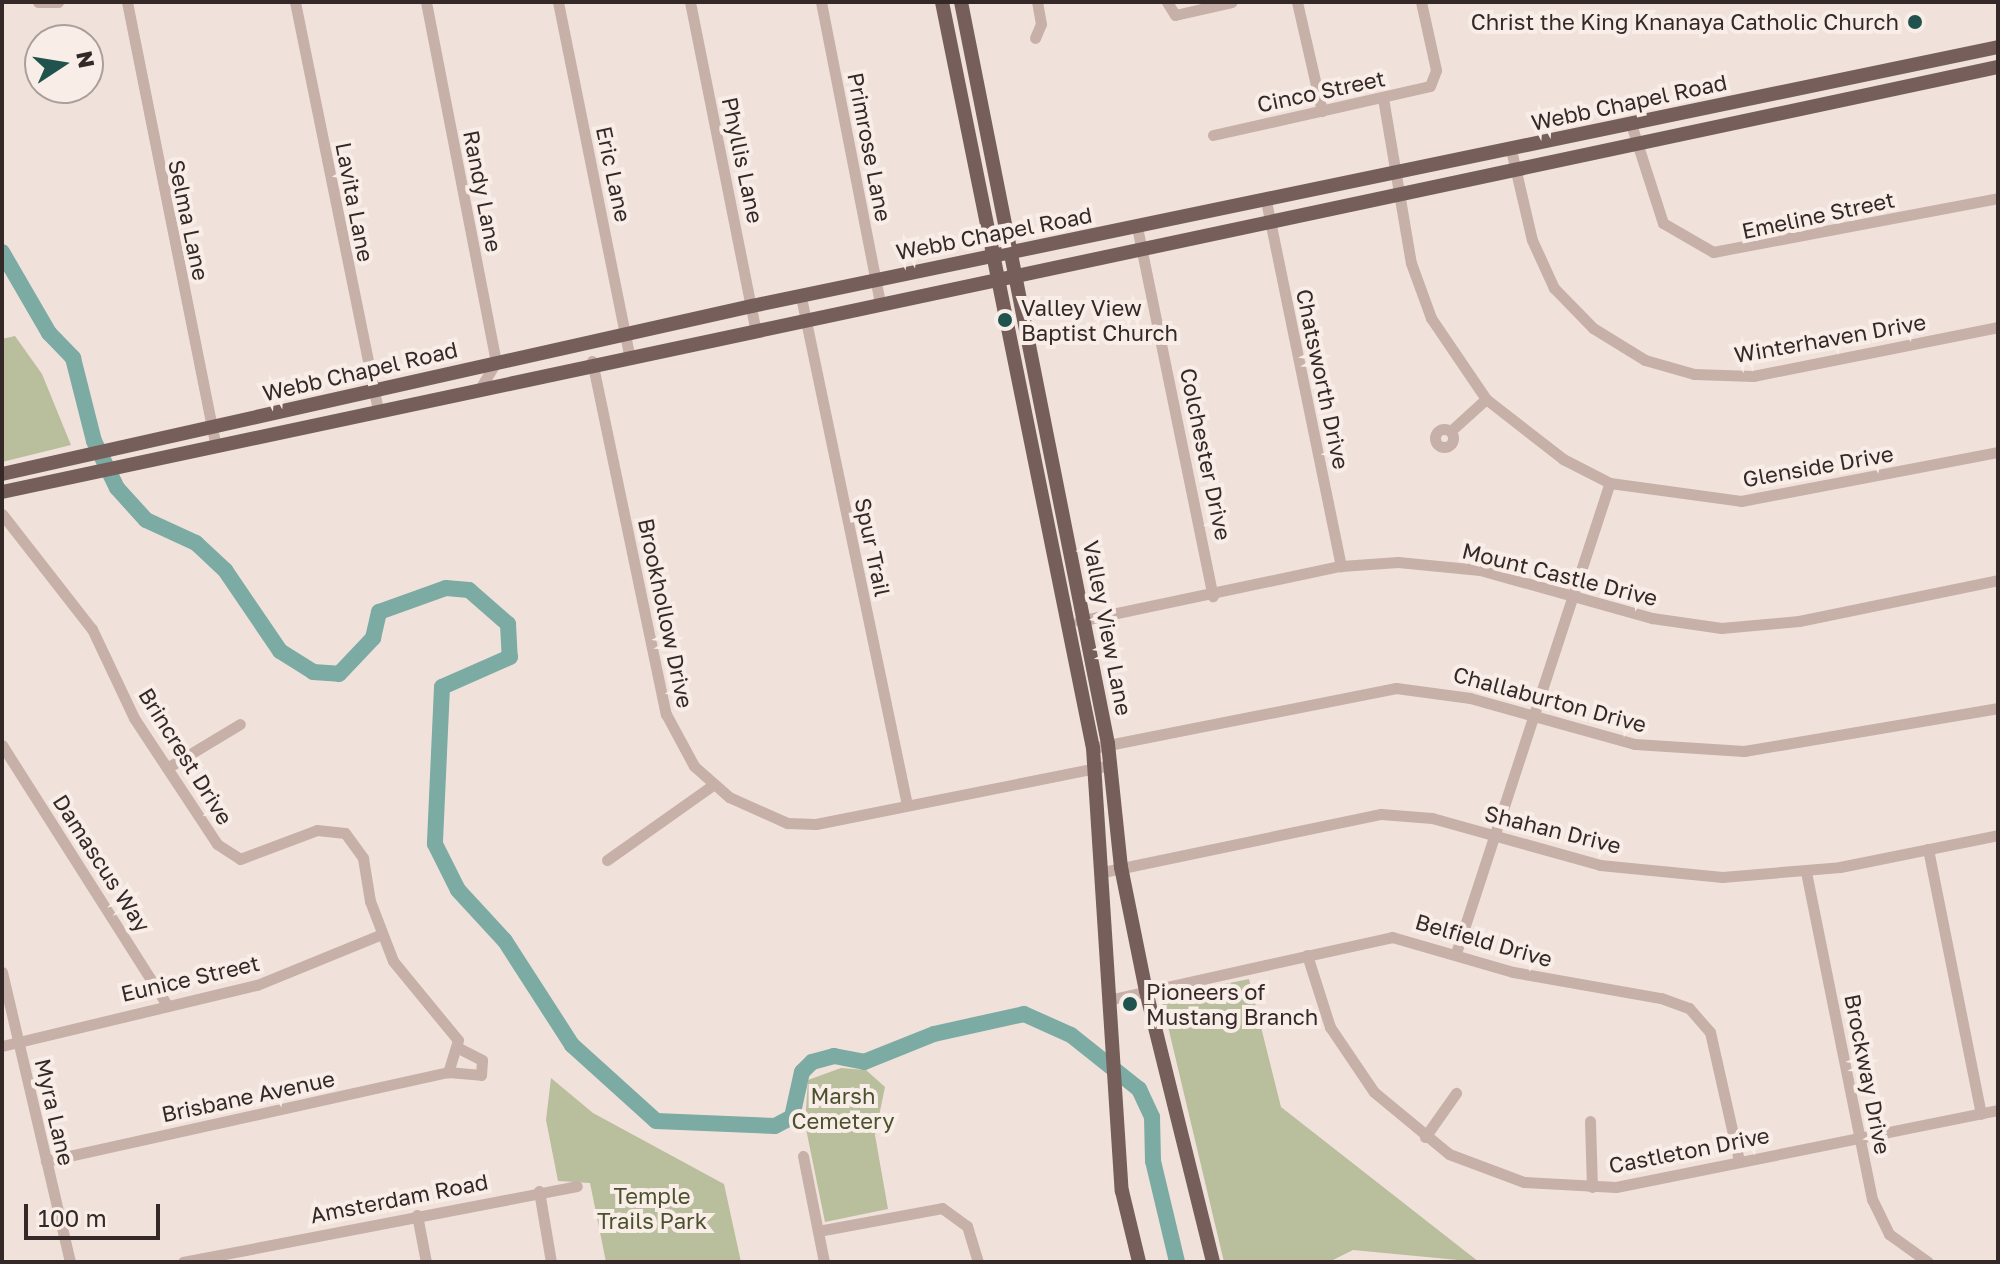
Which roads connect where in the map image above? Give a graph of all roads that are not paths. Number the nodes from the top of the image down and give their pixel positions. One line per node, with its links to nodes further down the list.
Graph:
1 (38, 2): 2 (street)
2 (58, 2)
3 (127, 2): 59 (street, Selma Lane)
4 (295, 2): 55 (street, Lavita Lane)
5 (426, 2): 53 (street, Randy Lane)
6 (558, 2): 50 (street, Eric Lane)
7 (690, 2): 46 (street, Phyllis Lane)
8 (821, 2): 43 (street, Primrose Lane)
9 (942, 2): 23 (main road, Valley View Lane)
10 (961, 2): 22 (main road, Valley View Lane)
11 (1037, 2): 16 (street)
12 (1167, 2): 13 (street)
13 (1232, 2)
14 (1297, 2): 24 (street)
15 (1421, 2): 21 (street, Cinco Street)
16 (1035, 38)
17 (1998, 47): 19 (main road, Webb Chapel Road)
18 (1998, 67): 20 (main road, Webb Chapel Road)
19 (1868, 74): 20 (main road); 25 (main road, Webb Chapel Road)
20 (1873, 94): 27 (main road, Webb Chapel Road)
21 (1383, 98): 24 (street, Cinco Street); 32 (street, Glenside Drive)
22 (980, 102): 23 (main road); 39 (main road, Valley View Lane)
23 (963, 105): 40 (main road, Valley View Lane)
24 (1322, 111): 28 (street, Cinco Street)
25 (1685, 113): 26 (main road, Webb Chapel Road); 27 (main road)
26 (1631, 124): 29 (street, Emeline Street); 30 (main road, Webb Chapel Road)
27 (1689, 132): 29 (main road, Webb Chapel Road)
28 (1213, 135)
29 (1635, 142): 31 (main road, Webb Chapel Road); 34 (street, Emeline Street)
30 (1511, 150): 31 (street, Winterhaven Drive); 32 (main road, Webb Chapel Road)
31 (1515, 166): 33 (main road, Webb Chapel Road); 49 (street, Winterhaven Drive)
32 (1392, 175): 33 (street, Glenside Drive); 35 (main road, Webb Chapel Road)
33 (1397, 193): 36 (main road, Webb Chapel Road); 56 (street, Glenside Drive)
34 (1998, 198)
35 (1266, 201): 36 (street, Chatsworth Drive); 37 (main road, Webb Chapel Road)
36 (1269, 218): 38 (main road, Webb Chapel Road); 66 (street, Chatsworth Drive)
37 (1137, 227): 38 (street, Colchester Drive); 39 (main road, Webb Chapel Road)
38 (1141, 244): 41 (main road, Webb Chapel Road); 68 (street, Colchester Drive)
39 (1010, 253): 40 (main road, Webb Chapel Road); 41 (main road, Valley View Lane)
40 (992, 257): 42 (main road, Valley View Lane); 43 (main road, Webb Chapel Road)
41 (1014, 272): 42 (main road, Webb Chapel Road); 70 (main road, Valley View Lane)
42 (995, 275): 45 (main road, Webb Chapel Road); 71 (main road, Valley View Lane)
43 (877, 280): 44 (main road, Webb Chapel Road); 45 (street, Primrose Lane)
44 (801, 297): 46 (main road, Webb Chapel Road); 47 (street, Spur Trail)
45 (879, 299): 47 (main road, Webb Chapel Road)
46 (752, 306): 48 (street, Phyllis Lane); 50 (main road, Webb Chapel Road)
47 (805, 316): 48 (main road, Webb Chapel Road); 82 (street, Spur Trail)
48 (755, 327): 51 (main road, Webb Chapel Road)
49 (1998, 327)
50 (626, 335): 51 (street, Eric Lane); 53 (main road, Webb Chapel Road)
51 (629, 354): 52 (main road, Webb Chapel Road)
52 (592, 361): 54 (main road, Webb Chapel Road); 81 (street, Brookhollow Drive)
53 (496, 362): 54 (street); 55 (main road, Webb Chapel Road)
54 (482, 385): 57 (main road, Webb Chapel Road)
55 (374, 391): 57 (street, Lavita Lane); 59 (main road, Webb Chapel Road)
56 (1486, 399): 58 (street); 63 (street, Glenside Drive)
57 (378, 409): 60 (main road, Webb Chapel Road)
58 (1454, 428)
59 (211, 429): 60 (street, Selma Lane); 62 (main road, Webb Chapel Road)
60 (216, 446): 64 (main road, Webb Chapel Road)
61 (1998, 452): 63 (street, Glenside Drive)
62 (2, 474)
63 (1610, 483): 69 (street)
64 (2, 492)
65 (2, 514): 79 (street, Brincrest Drive)
66 (1341, 566): 68 (street, Mount Castle Drive); 69 (street, Mount Castle Drive)
67 (1998, 580): 69 (street, Mount Castle Drive)
68 (1213, 596): 70 (street, Mount Castle Drive)
69 (1574, 597): 73 (street)
70 (1084, 620): 71 (street, Mount Castle Drive); 75 (main road, Valley View Lane)
71 (1066, 623): 77 (main road, Valley View Lane)
72 (1998, 708): 73 (street, Challaburton Drive)
73 (1534, 718): 75 (street, Challaburton Drive); 84 (street)
74 (240, 724): 79 (street)
75 (1108, 744): 77 (street, Challaburton Drive); 78 (main road, Valley View Lane)
76 (2, 745): 96 (street, Damascus Way)
77 (1093, 748): 80 (main road, Valley View Lane)
78 (1110, 765): 80 (street, Brookhollow Drive); 87 (main road, Valley View Lane)
79 (167, 768): 90 (street, Brincrest Drive)
80 (1094, 768): 82 (street, Brookhollow Drive); 88 (main road, Valley View Lane)
81 (713, 785): 82 (street, Brookhollow Drive); 86 (street)
82 (907, 805)
83 (1998, 835): 85 (street, Shahan Drive)
84 (1494, 836): 87 (street, Shahan Drive); 89 (street, Shahan Drive); 91 (street)
85 (1928, 849): 89 (street, Shahan Drive); 103 (street)
86 (607, 860)
87 (1121, 867): 88 (street, Shahan Drive); 94 (main road, Valley View Lane)
88 (1103, 872): 95 (main road, Valley View Lane)
89 (1806, 872): 105 (street, Brockway Drive)
90 (382, 934): 96 (street, Eunice Street); 99 (street, Brincrest Drive)
91 (1457, 950): 92 (street, Belfield Drive); 109 (street, Belfield Drive)
92 (1307, 955): 94 (street, Belfield Drive); 106 (street, Castleton Drive)
93 (2, 972): 97 (street, Myra Lane)
94 (1146, 991): 95 (street, Belfield Drive); 122 (main road, Valley View Lane)
95 (1108, 1000): 121 (main road, Valley View Lane)
96 (166, 1003): 97 (street, Eunice Street)
97 (18, 1041): 98 (street, Eunice Street); 108 (street, Myra Lane)
98 (2, 1046)
99 (458, 1048): 100 (street); 100 (street, Brisbane Avenue)
100 (451, 1068): 108 (street, Brisbane Avenue)
101 (1456, 1093): 106 (street)
102 (1998, 1110): 103 (street, Castleton Drive)
103 (1981, 1114): 105 (street, Castleton Drive)
104 (1590, 1121): 111 (street)
105 (1862, 1136): 109 (street, Castleton Drive); 123 (street, Brockway Drive)
106 (1425, 1137): 111 (street, Castleton Drive)
107 (803, 1156): 114 (street)
108 (46, 1161): 115 (street, Myra Lane)
109 (1739, 1161): 111 (street, Castleton Drive)
110 (577, 1186): 112 (street, Amsterdam Road)
111 (1592, 1187)
112 (539, 1191): 113 (street, Amsterdam Road); 118 (street)
113 (417, 1215): 116 (street, Amsterdam Road); 117 (street)
114 (818, 1231): 119 (street); 120 (street)
115 (70, 1262)
116 (183, 1262)
117 (426, 1262)
118 (551, 1262)
119 (824, 1262)
120 (978, 1262)
121 (1139, 1262)
122 (1213, 1262)
123 (1928, 1262)

